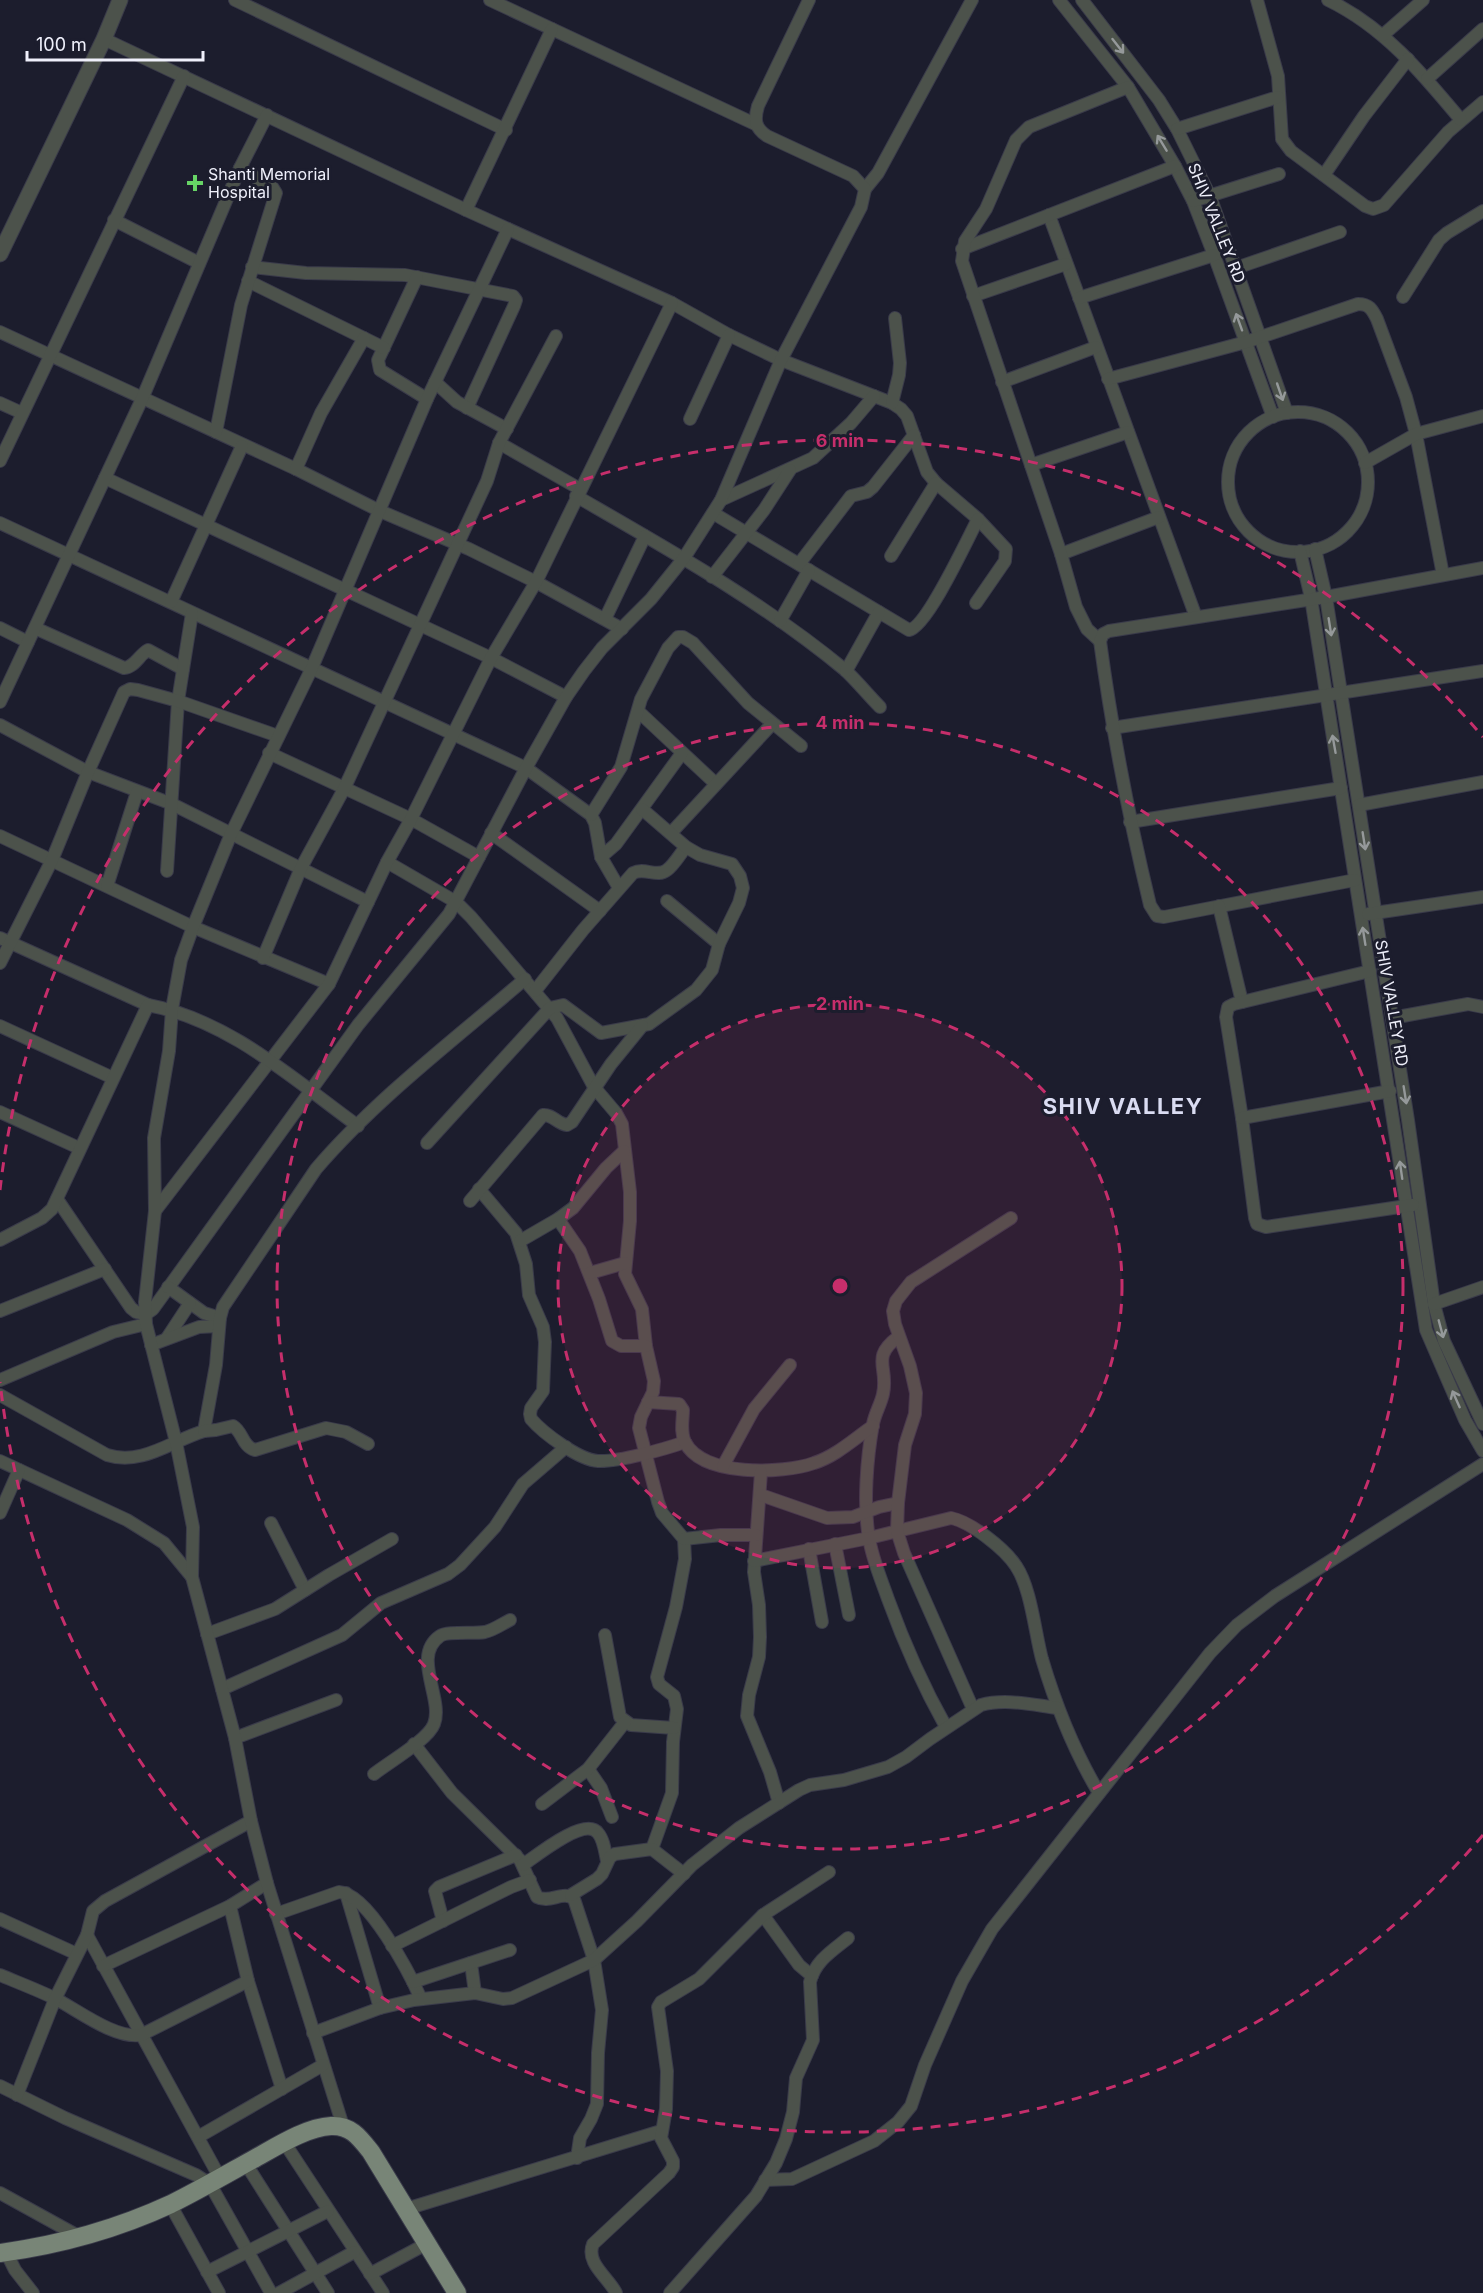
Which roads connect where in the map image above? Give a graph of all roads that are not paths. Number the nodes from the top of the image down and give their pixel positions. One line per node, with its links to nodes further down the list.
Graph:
1 (120, 0): 14 (street)
2 (235, 0): 25 (street)
3 (490, 0): 11 (street)
4 (809, 0): 23 (street)
5 (972, 0): 30 (street)
6 (1059, 0): 18 (street, SHIV VALLEY RD)
7 (1082, 0): 24 (street, SHIV VALLEY RD, one-way to 24)
8 (1257, 0): 19 (street)
9 (1328, 0): 13 (street)
10 (1423, 0): 13 (street)
11 (552, 29): 23 (street); 25 (street)
12 (1483, 29): 17 (street)
13 (1383, 35): 15 (street)
14 (104, 39): 16 (street); 40 (street)
15 (1408, 58): 17 (street); 29 (street)
16 (184, 76): 21 (street); 36 (street)
17 (1427, 79): 22 (street)
18 (1128, 87): 26 (street, SHIV VALLEY RD, one-way to 18); 39 (street)
19 (1278, 97): 24 (street); 29 (street)
20 (1483, 102): 22 (street)
21 (267, 116): 27 (street); 33 (street)
22 (1461, 120): 29 (street)
23 (755, 124): 30 (street)
24 (1177, 129): 31 (street, SHIV VALLEY RD)
25 (506, 130): 33 (street)
26 (1175, 166): 32 (street, SHIV VALLEY RD); 35 (street)
27 (240, 168): 42 (street); 44 (street)
28 (1279, 174): 31 (street)
29 (1324, 175)
30 (865, 189): 63 (street)
31 (1210, 196): 32 (street); 45 (street, SHIV VALLEY RD)
32 (1193, 201): 41 (street, SHIV VALLEY RD)
33 (466, 210): 37 (street)
34 (1483, 211): 50 (street)
35 (1049, 215): 39 (street); 43 (street)
36 (114, 220): 42 (street); 62 (street)
37 (507, 229): 48 (street); 52 (street)
38 (1340, 232): 45 (street)
39 (962, 249): 49 (street)
40 (0, 254)
41 (1214, 255): 51 (street); 59 (street, SHIV VALLEY RD, one-way to 41)
42 (200, 263): 68 (street)
43 (1066, 264): 49 (street); 51 (street)
44 (252, 267): 46 (street); 47 (street)
45 (1236, 268): 57 (street, SHIV VALLEY RD)
46 (417, 277): 48 (street); 61 (street)
47 (248, 281): 58 (street); 79 (street)
48 (480, 289): 65 (street); 72 (street)
49 (973, 296): 66 (street)
50 (1403, 297)
51 (1078, 298): 60 (street)
52 (672, 303): 55 (street); 92 (street)
53 (895, 318): 71 (street)
54 (0, 332): 62 (street)
55 (729, 335): 63 (street); 77 (street)
56 (556, 336): 78 (street)
57 (1261, 337): 59 (street); 74 (street, SHIV VALLEY RD, one-way to 74); 81 (street)
58 (364, 338): 61 (street); 88 (street)
59 (1246, 342): 64 (street); 76 (street, SHIV VALLEY RD)
60 (1096, 347): 64 (street); 66 (street)
61 (384, 348): 69 (street)
62 (50, 353): 68 (street); 73 (street)
63 (781, 360): 67 (street); 93 (street)
64 (1108, 379): 80 (street)
65 (435, 382): 69 (street); 72 (street)
66 (1002, 382): 87 (street)
67 (874, 396): 71 (street); 89 (street)
68 (142, 399): 79 (street); 90 (street)
69 (427, 399): 94 (street)
70 (0, 403): 73 (street)
71 (892, 403): 82 (street)
72 (467, 408): 78 (street)
73 (22, 413): 85 (street)
74 (1287, 413): 76 (street); 86 (street)
75 (1483, 416): 81 (street)
76 (1273, 417): 104 (street)
77 (690, 419)
78 (507, 429): 83 (street)
79 (216, 432): 84 (street)
80 (1128, 432): 87 (street); 96 (street)
81 (1416, 434): 86 (street); 111 (street)
82 (914, 435): 91 (street); 109 (street)
83 (499, 442): 92 (street); 102 (street)
84 (242, 446): 88 (street); 99 (street)
85 (0, 461)
86 (1365, 463): 103 (street)
87 (1031, 465): 105 (street)
88 (296, 469): 94 (street)
89 (790, 470): 93 (street); 100 (street)
90 (105, 478): 99 (street); 106 (street)
91 (936, 483): 97 (street); 107 (street)
92 (578, 492): 101 (street); 113 (street)
93 (721, 500): 95 (street)
94 (380, 511): 102 (street); 114 (street)
95 (713, 513): 100 (street); 108 (street)
96 (1159, 517): 105 (street); 121 (street)
97 (978, 519): 118 (street); 119 (street)
98 (0, 523): 106 (street)
99 (205, 525): 114 (street); 117 (street)
100 (748, 532): 109 (street); 112 (street)
101 (645, 536): 108 (street); 122 (street)
102 (457, 543): 113 (street); 124 (street)
103 (1315, 549): 104 (street); 115 (street, SHIV VALLEY RD)
104 (1300, 551): 116 (street, SHIV VALLEY RD)
105 (1060, 554): 128 (street)
106 (68, 556): 117 (street); 126 (street)
107 (891, 556)
108 (684, 558): 112 (street); 127 (street)
109 (804, 567): 119 (street); 123 (street)
110 (1483, 568): 111 (street)
111 (1443, 575): 115 (street)
112 (712, 577): 123 (street)
113 (536, 582): 122 (street); 130 (street)
114 (345, 589): 124 (street); 132 (street)
115 (1326, 597): 116 (street); 135 (street, SHIV VALLEY RD, one-way to 135)
116 (1311, 598): 121 (street); 136 (street, SHIV VALLEY RD)
117 (171, 602): 120 (street)
118 (976, 603)
119 (879, 612): 133 (street)
120 (192, 613): 131 (street); 132 (street)
121 (1196, 617): 128 (street)
122 (604, 619): 127 (street)
123 (780, 621): 133 (street)
124 (419, 624): 130 (street); 140 (street)
125 (0, 628): 129 (street)
126 (35, 628): 129 (street); 131 (street)
127 (622, 629): 137 (street)
128 (1100, 641): 145 (street)
129 (28, 642): 139 (street)
130 (491, 658): 137 (street); 146 (street)
131 (183, 669): 138 (street)
132 (311, 670): 140 (street); 147 (street)
133 (846, 671): 141 (street)
134 (1483, 671): 135 (street)
135 (1341, 694): 136 (street); 159 (street, SHIV VALLEY RD)
136 (1326, 696): 145 (street); 155 (street, SHIV VALLEY RD, one-way to 136)
137 (566, 697): 151 (street)
138 (178, 701): 147 (street); 152 (street); 158 (street)
139 (0, 702)
140 (383, 702): 146 (street); 156 (street)
141 (879, 706)
142 (638, 711): 143 (street); 150 (street); 161 (street)
143 (772, 724): 148 (street); 154 (street)
144 (0, 725): 152 (street)
145 (1112, 728): 163 (street)
146 (454, 734): 151 (street); 162 (street)
147 (278, 736): 149 (street)
148 (801, 746)
149 (269, 753): 156 (street); 166 (street)
150 (682, 753): 154 (street); 160 (street)
151 (526, 768): 161 (street); 164 (street)
152 (88, 772): 157 (street); 171 (street)
153 (1483, 782): 159 (street)
154 (716, 784): 165 (street)
155 (1341, 788): 163 (street); 175 (street, SHIV VALLEY RD)
156 (344, 789): 162 (street); 173 (street)
157 (137, 792): 158 (street); 176 (street)
158 (172, 804): 166 (street); 174 (street)
159 (1359, 805): 184 (street, SHIV VALLEY RD, one-way to 184)
160 (642, 809): 165 (street); 170 (street)
161 (591, 815): 170 (street)
162 (411, 819): 169 (street); 172 (street)
163 (1130, 822): 182 (street)
164 (492, 833): 169 (street); 183 (street)
165 (671, 833): 168 (street)
166 (231, 834): 173 (street); 186 (street)
167 (0, 836): 171 (street)
168 (686, 847): 177 (street); 188 (street)
169 (479, 857): 181 (street)
170 (601, 857): 177 (street)
171 (52, 860): 176 (street); 187 (street)
172 (387, 862): 180 (street); 181 (street)
173 (301, 868): 180 (street); 189 (street)
174 (167, 871)
175 (1356, 880): 182 (street); 185 (street, SHIV VALLEY RD)
176 (107, 886): 186 (street)
177 (618, 888): 183 (street)
178 (1483, 897): 184 (street)
179 (667, 901): 188 (street)
180 (368, 902): 193 (street)
181 (456, 903): 192 (street); 206 (street)
182 (1219, 906): 195 (street)
183 (600, 911): 194 (street)
184 (1376, 913): 185 (street); 200 (street, SHIV VALLEY RD)
185 (1361, 915): 191 (street, SHIV VALLEY RD, one-way to 185)
186 (193, 927): 189 (street); 199 (street)
187 (5, 941): 190 (street); 196 (street)
188 (719, 944): 202 (street)
189 (263, 958): 193 (street)
190 (0, 963)
191 (1370, 971): 195 (street); 207 (street, SHIV VALLEY RD)
192 (525, 979): 194 (street); 210 (street)
193 (328, 984): 203 (street)
194 (535, 991): 198 (street)
195 (1242, 1002): 209 (street)
196 (148, 1005): 199 (street); 204 (street)
197 (1483, 1007): 200 (street)
198 (550, 1008): 202 (street); 205 (street); 211 (street)
199 (172, 1010): 203 (street); 219 (street)
200 (1392, 1018): 217 (street, SHIV VALLEY RD, one-way to 217)
201 (0, 1026): 204 (street)
202 (642, 1026): 205 (street)
203 (268, 1061): 206 (street); 219 (street)
204 (113, 1078): 212 (street)
205 (594, 1087): 213 (street); 214 (street)
206 (310, 1091): 210 (street); 227 (street)
207 (1390, 1091): 209 (street); 218 (street, SHIV VALLEY RD, one-way to 207)
208 (0, 1112): 212 (street)
209 (1242, 1118): 218 (street)
210 (358, 1126): 233 (street)
211 (427, 1143)
212 (79, 1148): 215 (street)
213 (624, 1151): 221 (street); 224 (street)
214 (479, 1189): 216 (street); 223 (street)
215 (57, 1199): 222 (street); 225 (street)
216 (470, 1201)
217 (1420, 1204): 218 (street); 230 (street, SHIV VALLEY RD)
218 (1406, 1206): 243 (street, SHIV VALLEY RD, one-way to 218)
219 (155, 1211): 232 (street)
220 (1011, 1218): 234 (street)
221 (558, 1219): 223 (street); 226 (street)
222 (0, 1240)
223 (520, 1241): 249 (street)
224 (625, 1263): 226 (street); 237 (street)
225 (105, 1269): 231 (street); 232 (street)
226 (590, 1273): 237 (street)
227 (168, 1287): 229 (street); 232 (street)
228 (1483, 1287): 230 (street)
229 (190, 1304): 233 (street); 235 (street)
230 (1434, 1304): 242 (street, SHIV VALLEY RD, one-way to 242)
231 (0, 1311)
232 (146, 1319): 236 (street); 239 (street)
233 (220, 1322): 235 (street); 245 (street)
234 (898, 1337): 244 (street); 258 (street)
235 (167, 1338): 236 (street)
236 (151, 1345): 246 (street)
237 (646, 1347): 241 (street)
238 (790, 1365): 254 (street)
239 (0, 1380)
240 (0, 1395): 246 (street)
241 (648, 1402): 247 (street); 251 (street)
242 (1481, 1417): 243 (street)
243 (1465, 1420): 250 (street, SHIV VALLEY RD)
244 (873, 1426): 256 (street); 259 (street)
245 (204, 1431): 246 (street); 248 (street)
246 (176, 1442): 270 (street)
247 (684, 1442): 251 (street); 254 (street)
248 (368, 1444)
249 (566, 1447): 251 (street); 277 (street)
250 (1483, 1451)
251 (645, 1453): 266 (street)
252 (0, 1461): 255 (street)
253 (1483, 1464): 288 (street)
254 (723, 1466): 256 (street)
255 (19, 1470): 260 (street); 270 (street)
256 (761, 1472): 257 (street)
257 (761, 1495): 259 (street); 263 (street)
258 (898, 1503): 259 (street); 262 (street)
259 (867, 1513): 264 (street)
260 (0, 1514)
261 (271, 1523): 271 (street)
262 (897, 1531): 264 (street); 279 (street); 280 (street)
263 (756, 1536): 266 (street); 269 (street)
264 (869, 1538): 267 (street); 282 (street)
265 (392, 1539): 271 (street)
266 (684, 1539): 283 (street)
267 (835, 1544): 268 (street); 272 (street)
268 (809, 1549): 269 (street); 274 (street)
269 (754, 1561): 289 (street)
270 (192, 1577): 275 (street)
271 (305, 1590): 275 (street)
272 (849, 1615)
273 (510, 1620): 285 (street)
274 (822, 1622)
275 (207, 1634): 277 (street)
276 (605, 1635): 281 (street)
277 (222, 1689): 284 (street)
278 (336, 1700): 284 (street)
279 (1058, 1708): 280 (street); 288 (street)
280 (972, 1709): 282 (street)
281 (625, 1722): 283 (street); 286 (street)
282 (946, 1727): 289 (street)
283 (674, 1728): 293 (street)
284 (235, 1738): 292 (street)
285 (414, 1744): 287 (street); 294 (street)
286 (588, 1769): 290 (street); 291 (street)
287 (374, 1774)
288 (1099, 1793): 335 (street)
289 (779, 1803): 297 (street)
290 (542, 1804)
291 (612, 1817)
292 (251, 1821): 299 (street); 307 (street)
293 (652, 1849): 295 (street); 297 (street)
294 (519, 1860): 295 (street); 298 (street); 306 (street)
295 (607, 1861): 301 (street)
296 (829, 1872): 304 (street)
297 (684, 1874): 312 (street)
298 (530, 1880): 301 (street); 306 (street)
299 (267, 1883): 302 (street); 303 (street)
300 (346, 1893): 303 (street); 309 (street); 322 (street)
301 (571, 1895): 312 (street)
302 (230, 1906): 314 (street); 317 (street)
303 (276, 1914): 323 (street)
304 (763, 1915): 316 (street); 330 (street)
305 (0, 1919): 311 (street)
306 (443, 1921): 309 (street)
307 (87, 1935): 311 (street); 314 (street)
308 (848, 1938): 316 (street)
309 (392, 1946): 318 (street)
310 (510, 1950): 313 (street)
311 (78, 1954): 320 (street)
312 (594, 1960): 319 (street); 333 (street)
313 (471, 1963): 318 (street); 319 (street)
314 (104, 1966): 324 (street)
315 (0, 1976): 320 (street)
316 (812, 1976): 335 (street)
317 (248, 1981): 324 (street); 327 (street)
318 (413, 1982): 321 (street)
319 (475, 1993): 321 (street)
320 (55, 1999): 324 (street); 328 (street)
321 (421, 2000): 322 (street)
322 (380, 2008): 323 (street)
323 (313, 2033): 325 (street)
324 (141, 2034): 331 (street)
325 (323, 2065): 327 (street); 329 (street)
326 (0, 2086): 328 (street)
327 (282, 2089): 331 (street)
328 (17, 2095): 336 (street)
329 (343, 2126): 332 (main road); 339 (main road)
330 (661, 2131): 333 (street); 357 (street)
331 (198, 2137): 336 (street)
332 (284, 2142): 334 (main road); 340 (street)
333 (577, 2157): 339 (street)
334 (246, 2164): 336 (main road); 341 (street)
335 (765, 2180): 358 (street)
336 (215, 2181): 338 (main road); 344 (street)
337 (0, 2193): 342 (street)
338 (170, 2204): 342 (main road); 347 (street)
339 (406, 2209): 343 (main road)
340 (328, 2211): 341 (street); 345 (street)
341 (289, 2231): 344 (street); 348 (street)
342 (80, 2237): 346 (main road)
343 (426, 2244): 349 (street); 356 (main road)
344 (248, 2252): 347 (street); 352 (street)
345 (354, 2252): 348 (street); 349 (street)
346 (3, 2253): 350 (street)
347 (207, 2272): 351 (street)
348 (315, 2273): 353 (street); 354 (street)
349 (370, 2274): 355 (street)
350 (33, 2293)
351 (219, 2293)
352 (271, 2293)
353 (279, 2293)
354 (328, 2293)
355 (383, 2293)
356 (457, 2293)
357 (616, 2293)
358 (670, 2293)

